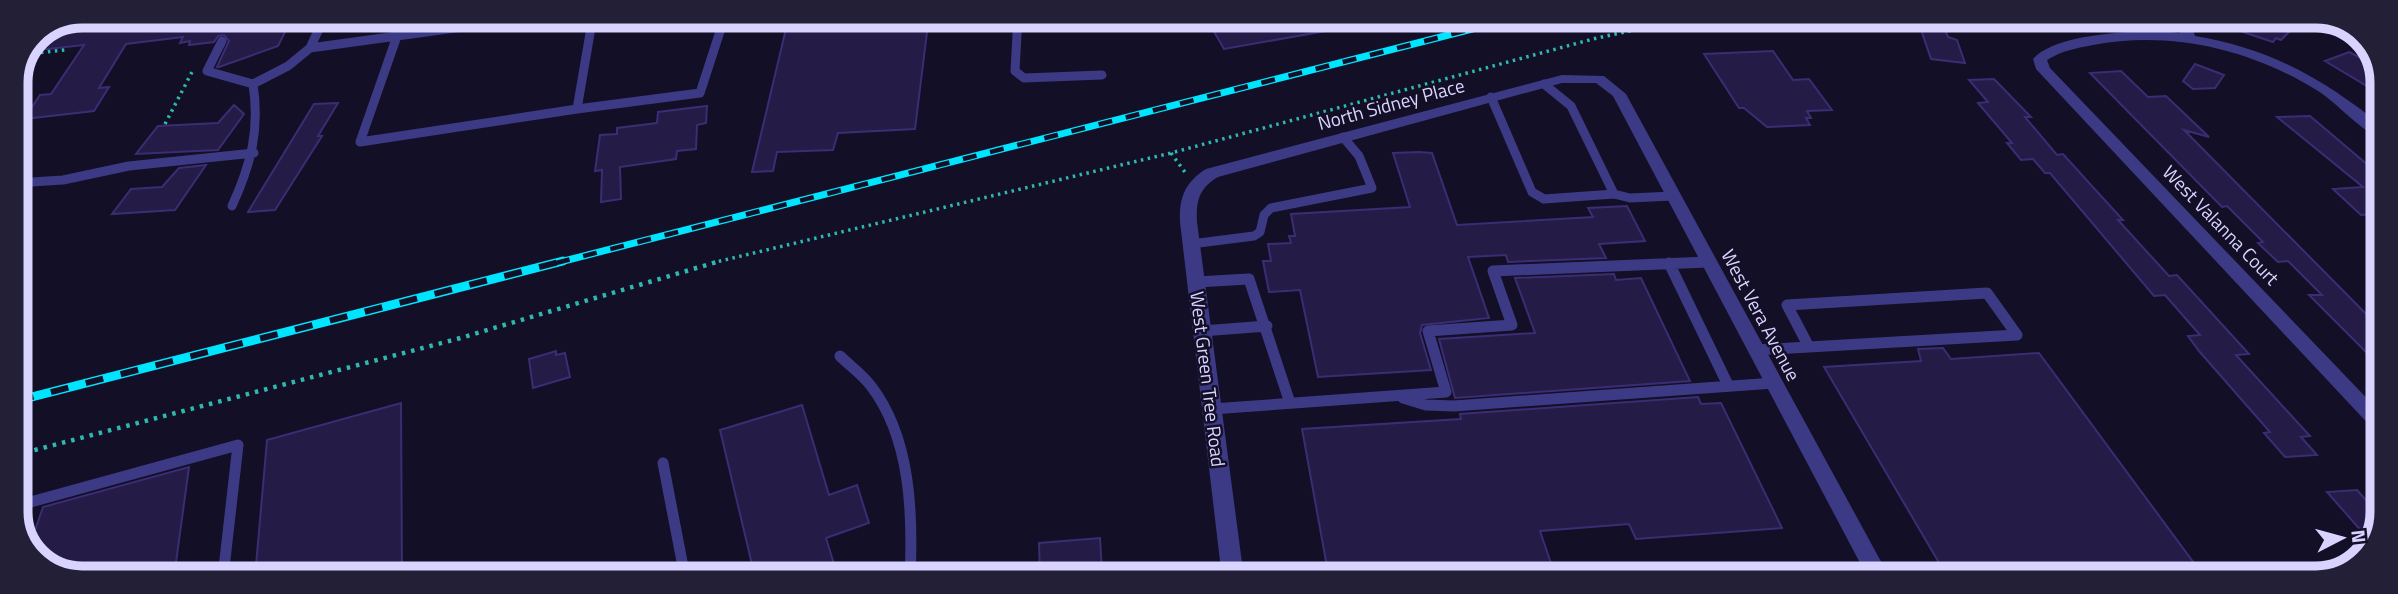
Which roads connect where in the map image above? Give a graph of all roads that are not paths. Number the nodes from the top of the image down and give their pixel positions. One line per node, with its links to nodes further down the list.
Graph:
1 (319, 28): 10 (lane)
2 (455, 28): 7 (lane)
3 (591, 28): 16 (lane)
4 (721, 28): 16 (lane)
5 (1017, 28): 11 (lane)
6 (2186, 28): 8 (street)
7 (397, 36): 10 (lane); 16 (lane)
8 (2189, 39): 17 (street); 39 (street, West Valanna Court)
9 (222, 41): 13 (lane)
10 (310, 48): 13 (lane)
11 (1102, 75)
12 (1600, 79): 14 (street, North Sidney Place); 23 (street, West Vera Avenue)
13 (253, 84): 19 (lane)
14 (1544, 84): 15 (street, North Sidney Place); 22 (lane)
15 (1491, 97): 18 (street, North Sidney Place); 22 (lane)
16 (577, 109)
17 (2370, 124)
18 (1343, 137): 21 (street, North Sidney Place); 25 (lane)
19 (254, 153): 20 (lane); 24 (lane)
20 (28, 182)
21 (1197, 182): 25 (street, West Green Tree Road)
22 (1614, 194): 23 (lane)
23 (1673, 196): 26 (street, West Vera Avenue)
24 (232, 206)
25 (1191, 244): 28 (street, West Green Tree Road)
26 (1708, 262): 27 (lane); 32 (street, West Vera Avenue)
27 (1669, 263): 35 (lane); 36 (lane)
28 (1196, 282): 29 (lane); 30 (street, West Green Tree Road)
29 (1267, 326): 30 (lane); 37 (lane)
30 (1202, 331): 38 (street, West Green Tree Road)
31 (1809, 347): 31 (lane); 32 (lane)
32 (1755, 349): 34 (street, West Vera Avenue)
33 (840, 356): 44 (lane)
34 (1774, 383): 35 (lane); 46 (street, West Vera Avenue)
35 (1728, 385): 36 (lane)
36 (1397, 396): 37 (lane)
37 (1290, 403): 38 (lane)
38 (1212, 409): 45 (street, West Green Tree Road)
39 (2370, 413)
40 (663, 463): 43 (lane)
41 (28, 503): 42 (lane)
42 (224, 566)
43 (683, 566)
44 (911, 566)
45 (1232, 566)
46 (1873, 566)

